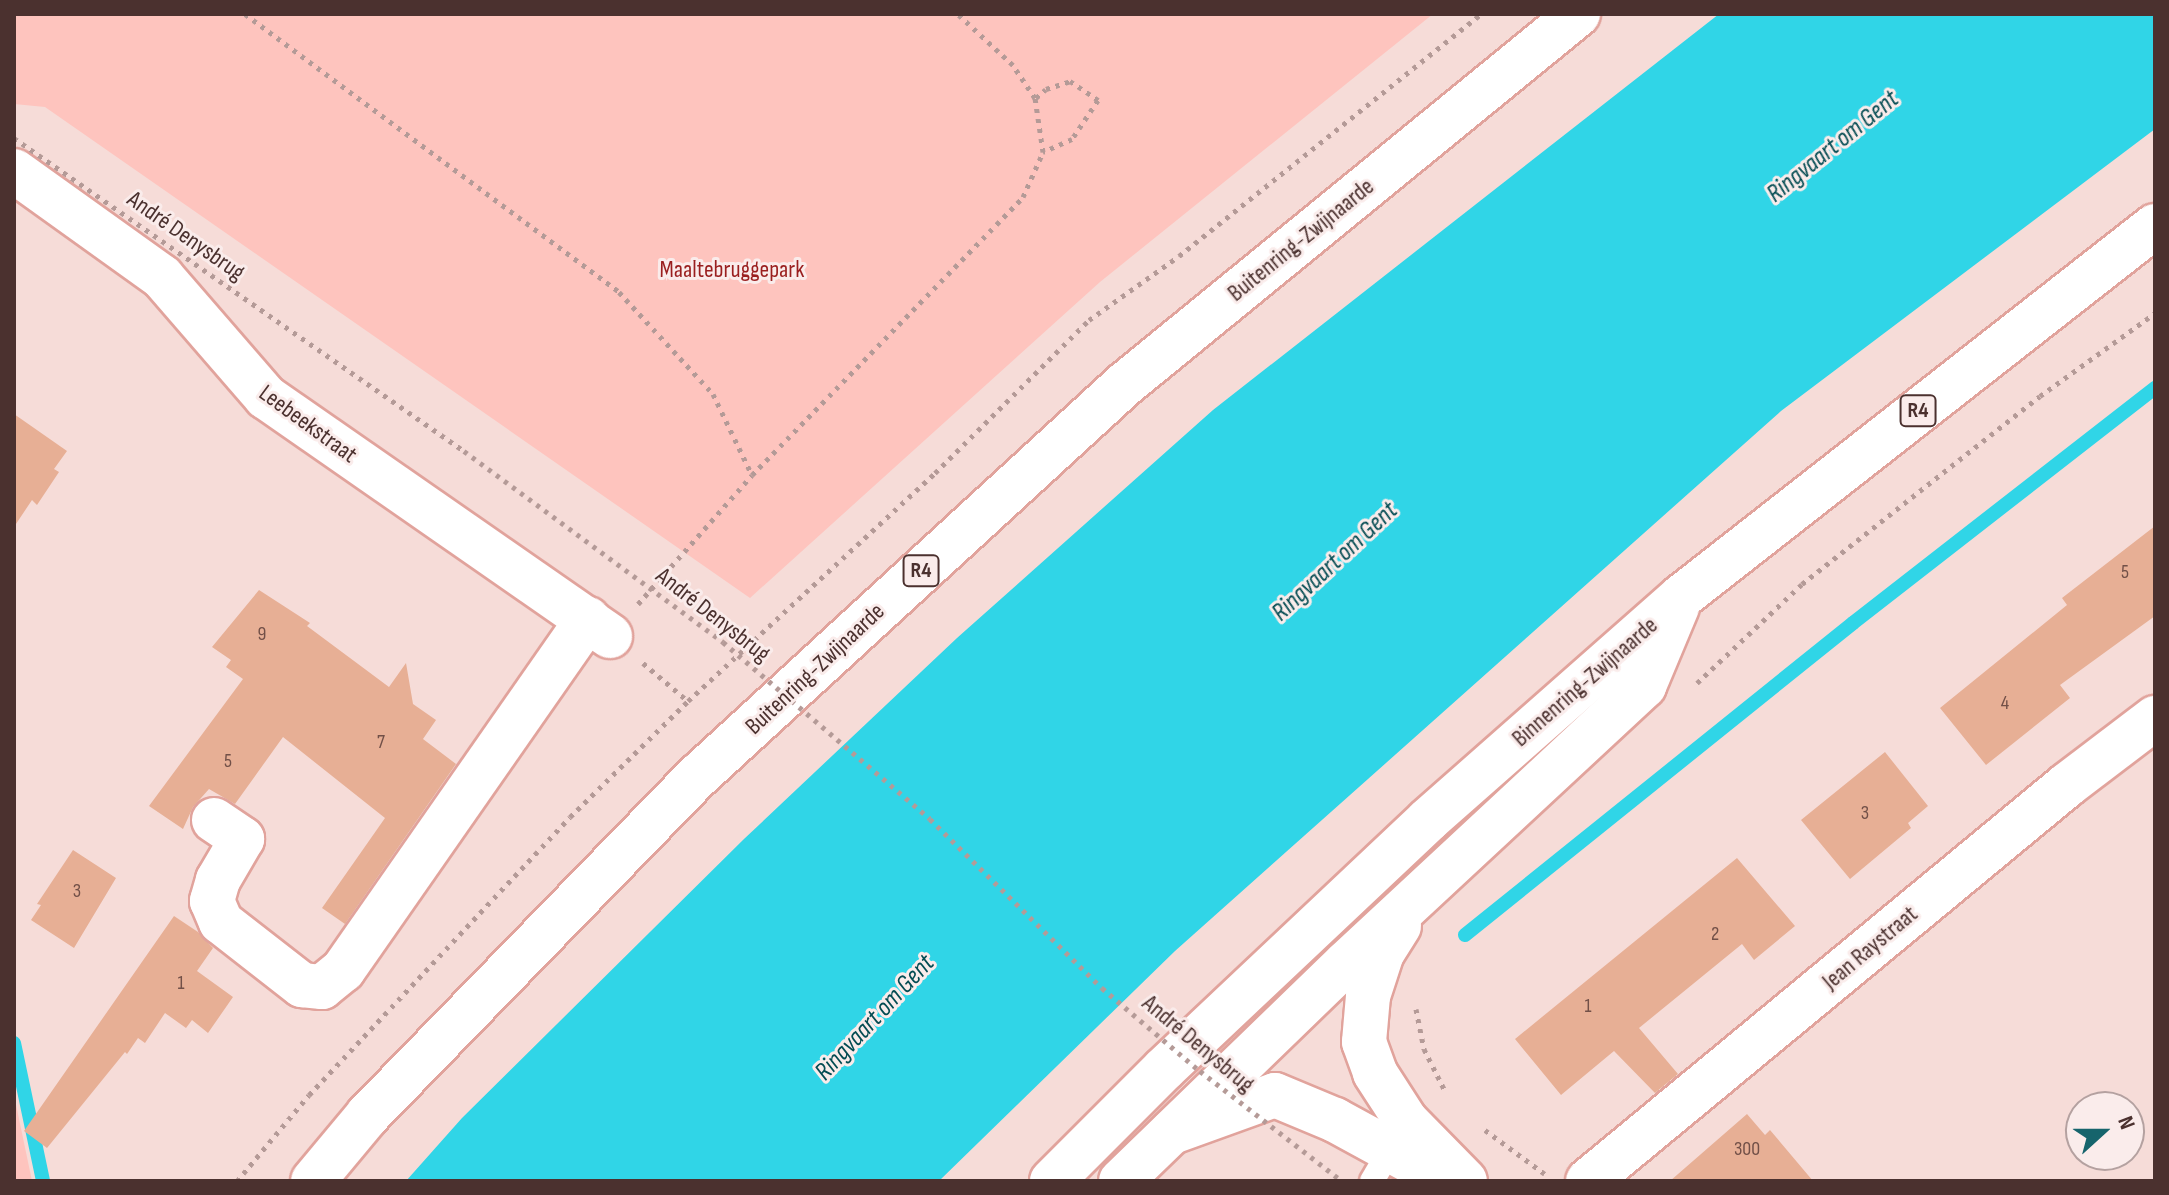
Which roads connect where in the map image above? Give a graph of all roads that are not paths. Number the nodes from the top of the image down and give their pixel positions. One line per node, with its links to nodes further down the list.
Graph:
1 (1578, 14): 10 (main road, Buitenring-Zwijnaarde / R4)
2 (14, 171): 6 (main road, Leebeekstraat)
3 (2155, 226): 4 (main road, Binnenring-Zwijnaarde / R4)
4 (1681, 597): 7 (main road, R4); 11 (main road, Binnenring-Zwijnaarde / R4)
5 (2155, 718): 15 (main road, Jean Raystraat)
6 (214, 820)
7 (1416, 901): 8 (main road, R4); 9 (main road)
8 (1172, 1132): 9 (main road); 12 (main road, R4)
9 (1390, 1151): 13 (main road); 14 (main road)
10 (313, 1181)
11 (1052, 1181)
12 (1121, 1181)
13 (1447, 1181)
14 (1465, 1181)
15 (1588, 1181)

